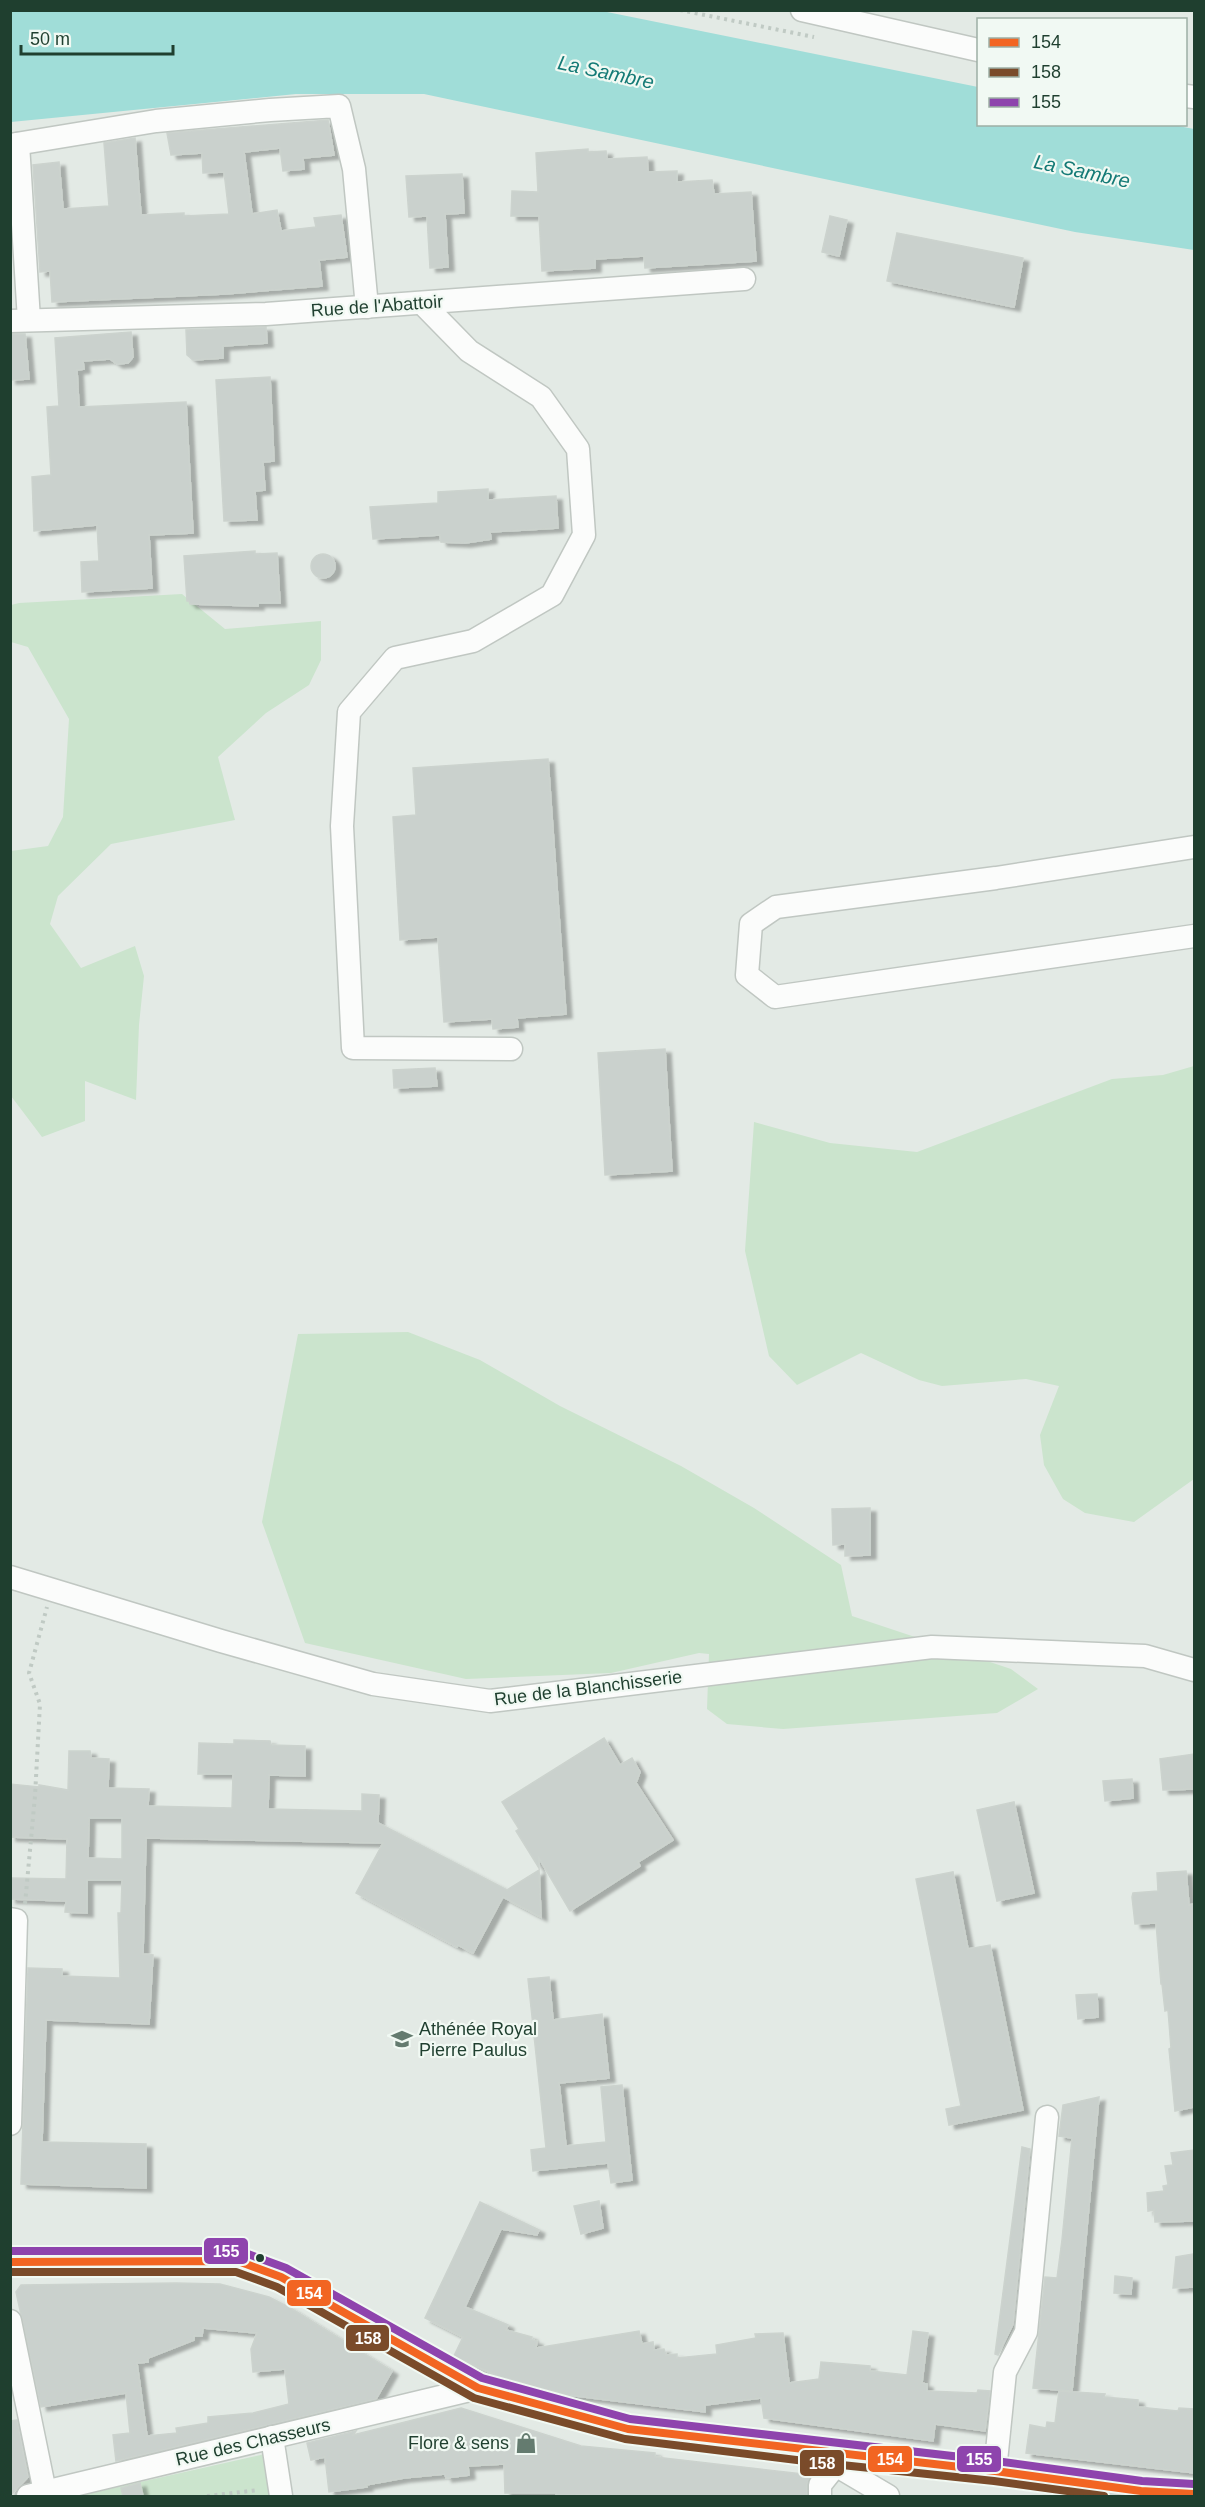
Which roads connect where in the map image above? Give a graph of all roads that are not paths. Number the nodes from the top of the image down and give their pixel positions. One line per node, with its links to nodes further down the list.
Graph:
1 (802, 10): 2 (street)
2 (977, 50)
3 (14, 145): 6 (street); 7 (street)
4 (744, 279): 5 (street, Rue de l'Abattoir)
5 (422, 303): 6 (street, Rue de l'Abattoir); 10 (street)
6 (367, 307): 7 (street, Rue de l'Abattoir)
7 (20, 320)
8 (1194, 847): 9 (street)
9 (1194, 936)
10 (511, 1049)
11 (10, 1577): 12 (street, Rue de la Blanchisserie)
12 (1194, 1670)
13 (14, 1920): 15 (street)
14 (1047, 2117): 21 (street)
15 (10, 2124)
16 (10, 2262): 18 (main road)
17 (10, 2321): 22 (street)
18 (478, 2388): 19 (street, Rue des Chasseurs); 20 (main road)
19 (272, 2438): 22 (street, Rue des Chasseurs); 24 (street)
20 (824, 2458): 21 (main road); 25 (street); 26 (street)
21 (995, 2471): 23 (main road)
22 (36, 2494)
23 (1194, 2494)
24 (281, 2496)
25 (820, 2496)
26 (888, 2496)

